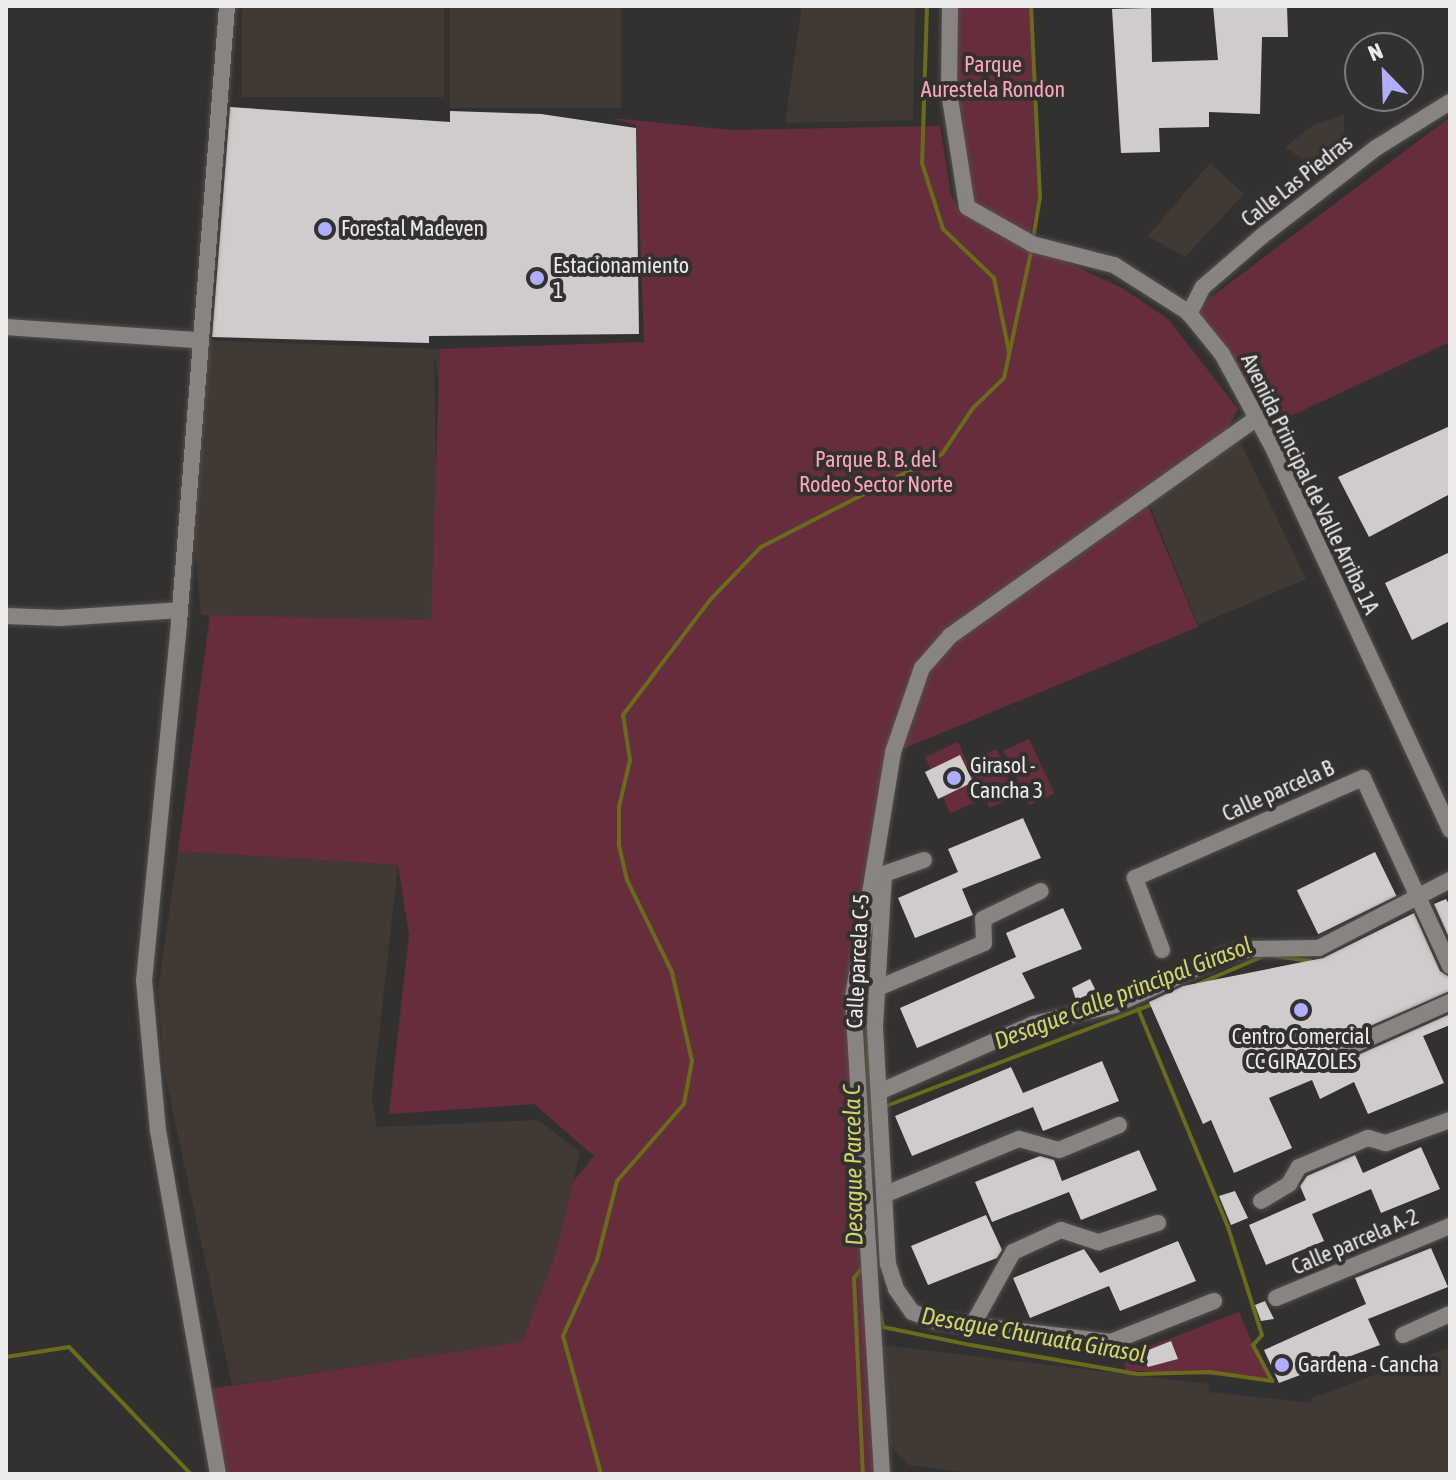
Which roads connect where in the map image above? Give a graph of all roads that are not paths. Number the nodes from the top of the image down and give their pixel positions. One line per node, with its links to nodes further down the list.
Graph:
1 (227, 6): 6 (street)
2 (950, 6): 4 (street, Avenida Principal de Valle Arriba 1A)
3 (1450, 102): 4 (street, Calle Las Piedras)
4 (1189, 314): 7 (street, Avenida Principal de Valle Arriba 1A)
5 (6, 327): 6 (street)
6 (199, 340): 8 (street)
7 (1258, 417): 10 (street, Avenida Principal de Valle Arriba 1A); 33 (street)
8 (180, 610): 9 (street); 32 (street)
9 (6, 616)
10 (1450, 830)
11 (924, 860): 17 (street, Calle parcela C-5)
12 (1450, 880): 14 (street)
13 (1041, 891): 17 (street)
14 (1420, 898): 15 (street, Calle parcela B); 16 (street, Calle parcela B); 20 (street)
15 (1162, 950)
16 (1450, 966)
17 (878, 988): 20 (street, Calle parcela C-5)
18 (1450, 1002): 19 (street)
19 (1347, 1048)
20 (879, 1092): 23 (street, Calle parcela C-5)
21 (1450, 1120): 24 (street)
22 (1119, 1125): 23 (street)
23 (886, 1194): 30 (street, Calle parcela C-5)
24 (1261, 1201)
25 (1158, 1223): 30 (street)
26 (1450, 1226): 27 (street, Calle parcela A-2)
27 (1276, 1298)
28 (1214, 1301): 30 (street, Calle parcela C-5)
29 (1450, 1314): 31 (street)
30 (972, 1326)
31 (1403, 1335)
32 (218, 1474)
33 (882, 1474)

